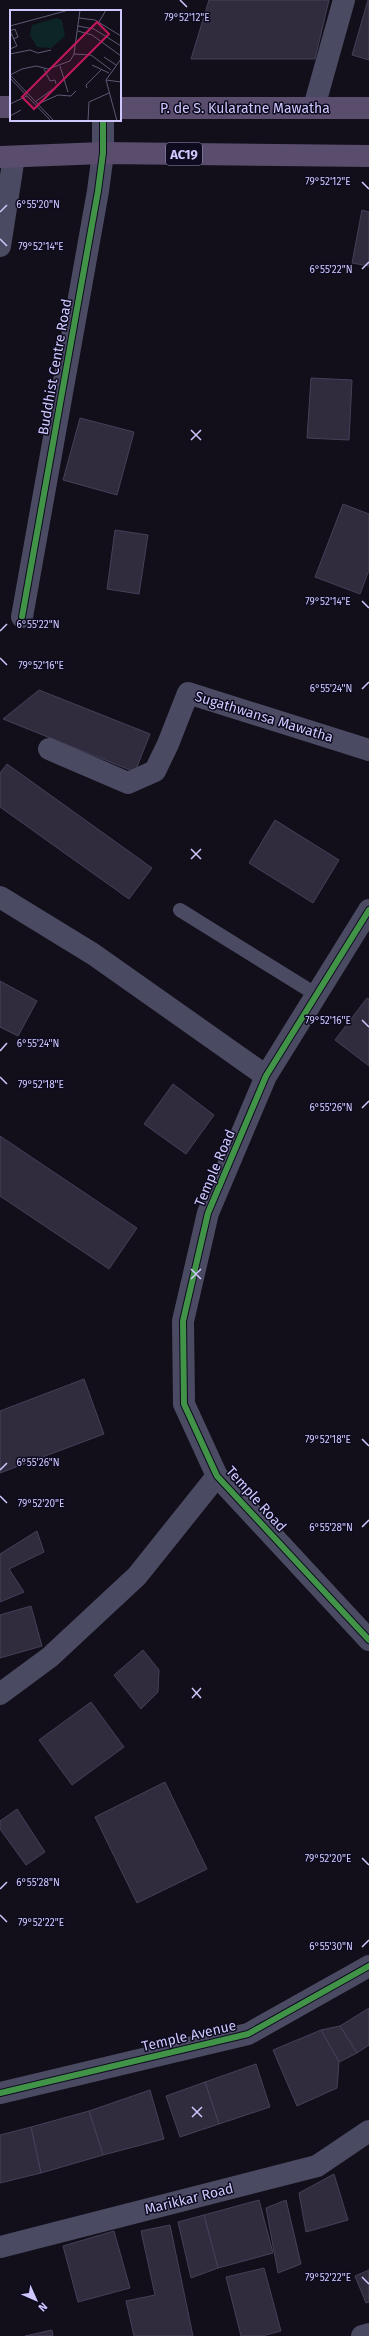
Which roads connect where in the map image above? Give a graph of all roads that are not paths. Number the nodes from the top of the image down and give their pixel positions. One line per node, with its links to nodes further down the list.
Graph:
1 (344, 0): 4 (street)
2 (0, 106): 3 (main road)
3 (10, 107)
4 (314, 107): 5 (main road, P. de S. Kularatne Mawatha); 6 (main road, P. de S. Kularatne Mawatha)
5 (121, 108)
6 (369, 108)
7 (103, 121): 8 (street, Buddhist Centre Road)
8 (103, 153): 9 (main road, AC19); 10 (main road, AC19); 12 (street, Buddhist Centre Road)
9 (369, 156)
10 (7, 157): 11 (street)
11 (0, 246)
12 (22, 617)
13 (49, 749): 14 (street, Sugathwansa Mawatha)
14 (369, 750)
15 (0, 897): 19 (street)
16 (180, 910): 18 (lane)
17 (369, 910): 18 (street, Temple Road)
18 (317, 995): 19 (street, Temple Road)
19 (266, 1076): 20 (street, Temple Road)
20 (217, 1476): 21 (street, Temple Road); 22 (street)
21 (369, 1640)
22 (0, 1694)
23 (369, 1966): 24 (street, Temple Avenue)
24 (0, 2094)
25 (369, 2131): 26 (street, Marikkar Road)
26 (0, 2247)
27 (369, 2334): 28 (street)
28 (362, 2336)

